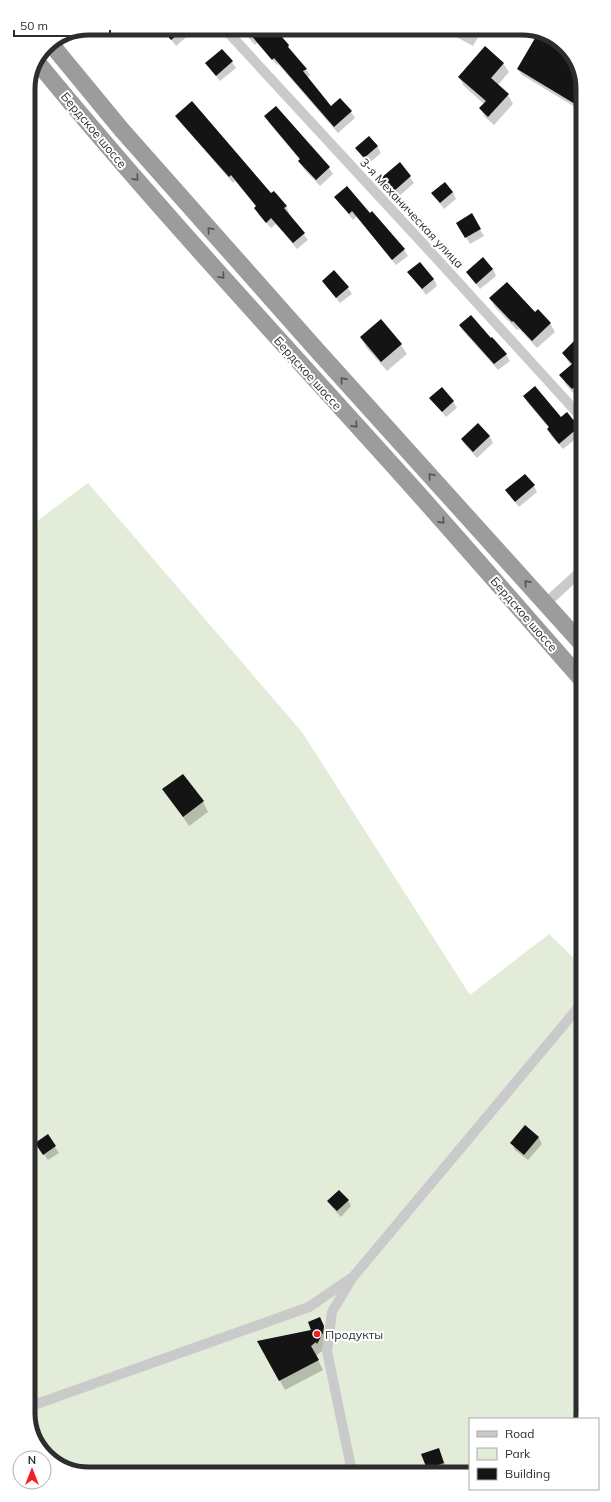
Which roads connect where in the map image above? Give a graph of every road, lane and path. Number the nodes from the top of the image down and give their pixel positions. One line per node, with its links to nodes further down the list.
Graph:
1 (230, 35): 4 (street, 3-я Механическая улица)
2 (54, 47): 6 (highway, Бердское шоссе, one-way to 2)
3 (41, 66): 8 (highway, Бердское шоссе, one-way to 8)
4 (576, 412)
5 (576, 576): 6 (street)
6 (546, 603): 7 (highway, Бердское шоссе)
7 (576, 637)
8 (576, 673)
9 (576, 1010): 10 (street)
10 (354, 1277): 11 (street); 12 (street)
11 (35, 1405)
12 (351, 1467)

